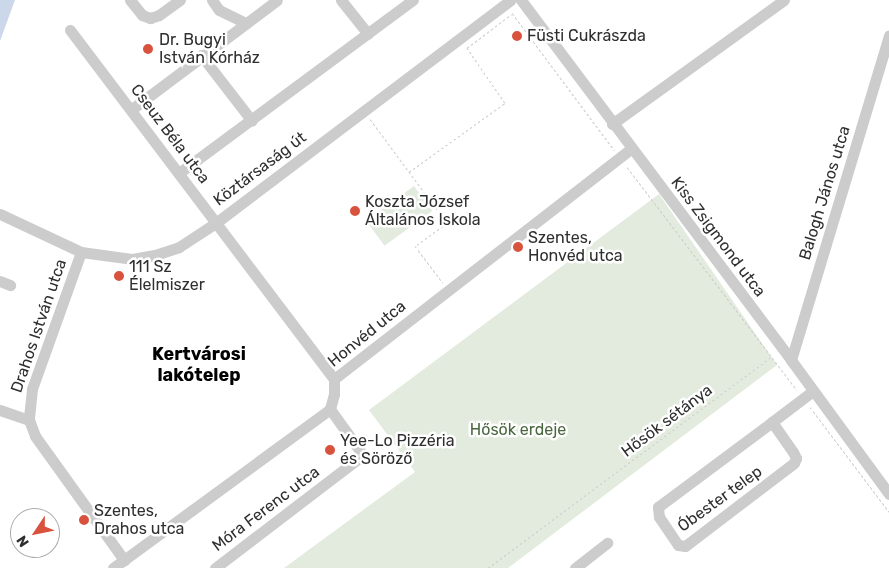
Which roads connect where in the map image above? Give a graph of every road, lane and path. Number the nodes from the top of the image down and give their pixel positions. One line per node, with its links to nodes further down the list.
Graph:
1 (130, 0): 2 (street)
2 (180, 0)
3 (212, 0): 10 (street)
4 (277, 0): 10 (street)
5 (341, 0): 12 (street)
6 (413, 0): 12 (street)
7 (521, 0): 18 (street, Kiss Zsigmond utca)
8 (784, 0): 18 (street)
9 (510, 6): 16 (street, Köztársaság út); 20 (path); 21 (path)
10 (246, 23): 14 (street)
11 (70, 30): 15 (street, Cseuz Béla utca)
12 (368, 34): 17 (street)
13 (889, 35): 28 (street, Balogh János utca)
14 (201, 55): 15 (street); 17 (street)
15 (132, 109): 22 (street, Cseuz Béla utca)
16 (364, 110): 21 (path); 24 (street, Köztársaság út)
17 (252, 121): 22 (street)
18 (612, 124): 19 (street, Kiss Zsigmond utca)
19 (631, 149): 20 (street, Honvéd utca); 28 (street, Kiss Zsigmond utca)
20 (621, 156): 26 (street, Honvéd utca); 27 (path)
21 (409, 172): 26 (path)
22 (179, 173): 24 (street, Cseuz Béla utca)
23 (0, 214): 25 (street, Köztársaság út)
24 (217, 222): 25 (street, Köztársaság út); 29 (street, Cseuz Béla utca)
25 (81, 252): 34 (street, Drahos István utca)
26 (448, 290): 29 (street, Honvéd utca)
27 (771, 357): 31 (path); 42 (path, Hősök sétánya)
28 (791, 360): 30 (street, Kiss Zsigmond utca)
29 (334, 379): 32 (street, Honvéd utca)
30 (813, 391): 31 (street, Óbester telep); 36 (street, Kiss Zsigmond utca)
31 (803, 398): 35 (street, Óbester telep); 37 (path)
32 (330, 409): 39 (street); 41 (street, Móra Ferenc utca)
33 (0, 410): 34 (street)
34 (29, 420): 39 (street)
35 (772, 422): 35 (street, Óbester telep)
36 (889, 494)
37 (889, 512)
38 (607, 543): 43 (street)
39 (124, 560): 40 (street)
40 (113, 568)
41 (215, 568)
42 (488, 568)
43 (575, 568)

